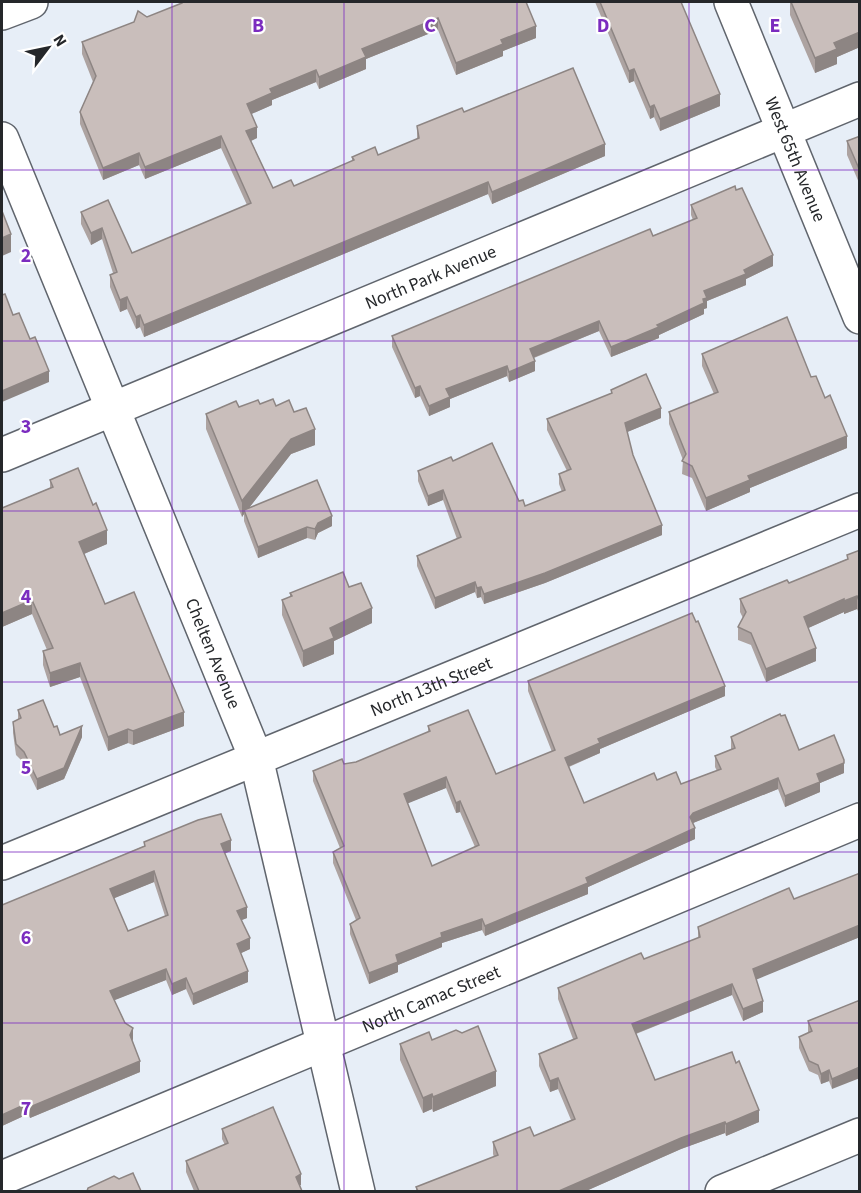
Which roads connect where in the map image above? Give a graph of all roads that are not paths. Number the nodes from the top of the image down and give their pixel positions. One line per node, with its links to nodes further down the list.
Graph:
1 (31, 2): 3 (street)
2 (731, 2): 5 (street, West 65th Avenue)
3 (2, 13)
4 (860, 99): 5 (street, North Park Avenue)
5 (785, 130): 7 (street, West 65th Avenue); 8 (street, North Park Avenue)
6 (2, 139): 8 (street, Chelten Avenue)
7 (860, 317)
8 (114, 408): 9 (street, North Park Avenue); 11 (street, Chelten Avenue)
9 (2, 455)
10 (860, 510): 11 (street, North 13th Street)
11 (255, 758): 13 (street, North 13th Street); 14 (street, Chelten Avenue)
12 (860, 820): 14 (street, North Camac Street)
13 (2, 863)
14 (323, 1045): 16 (street, North Camac Street); 17 (street, Chelten Avenue)
15 (860, 1135): 18 (street)
16 (2, 1178)
17 (358, 1191)
18 (722, 1191)

